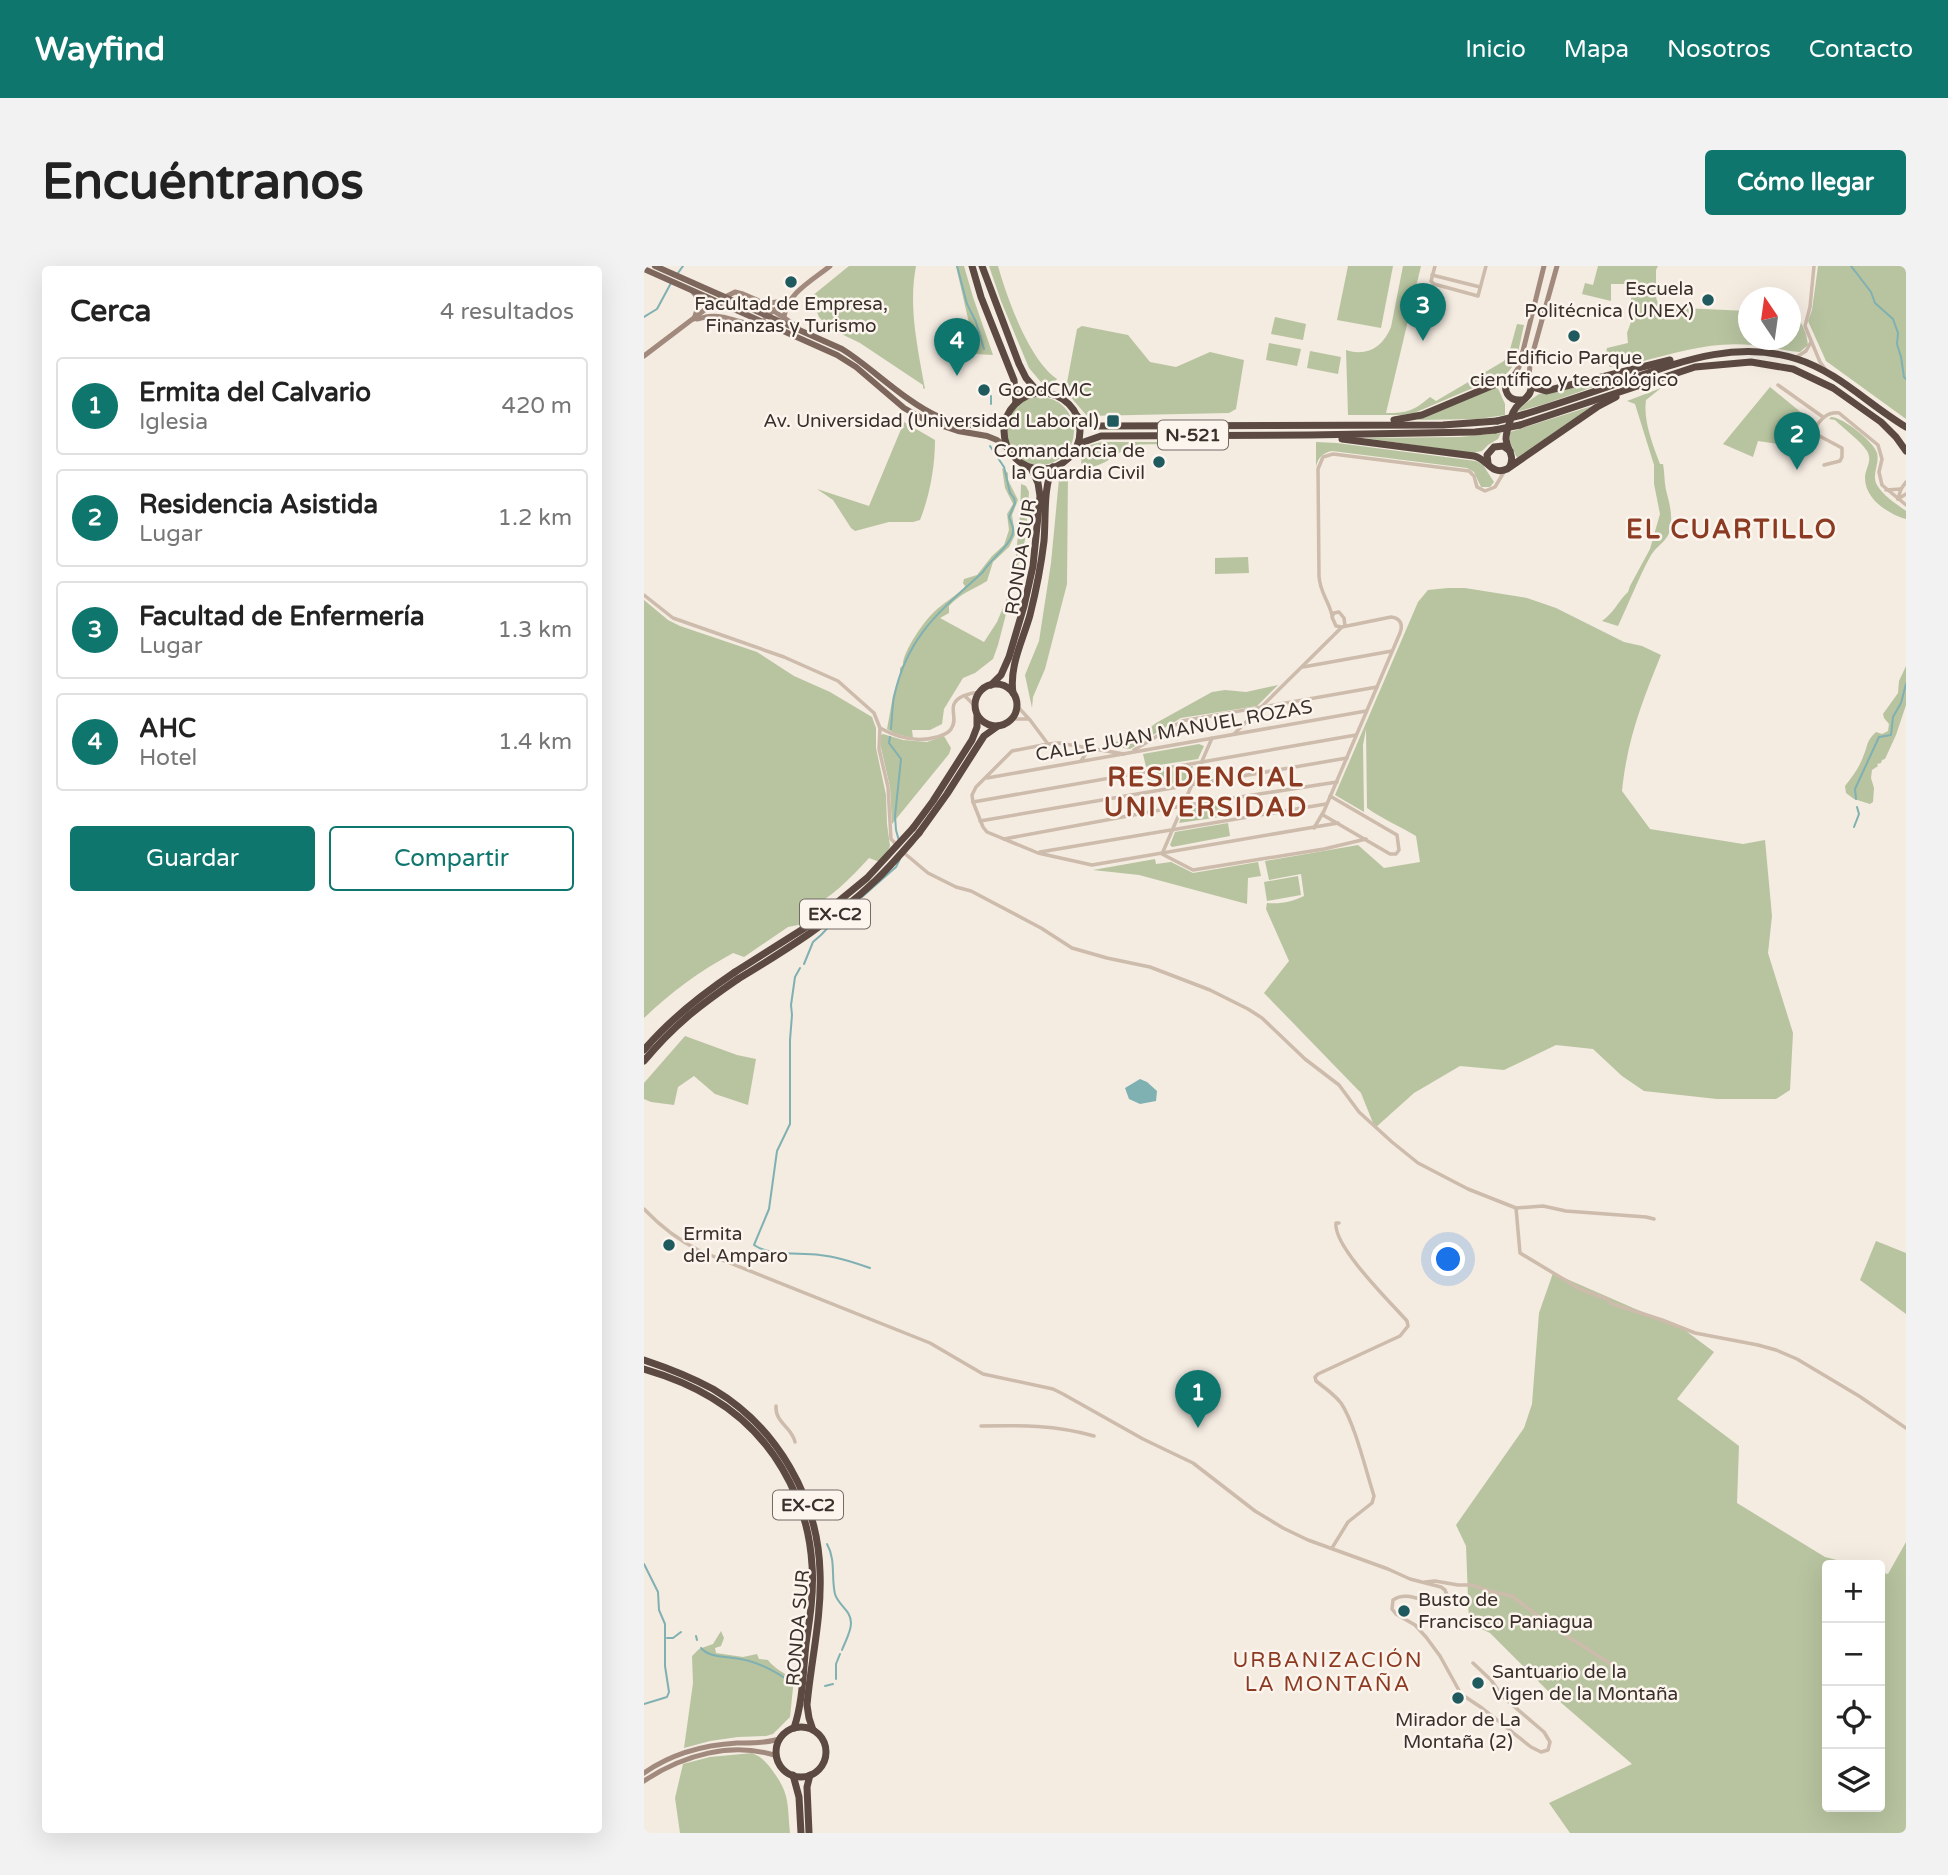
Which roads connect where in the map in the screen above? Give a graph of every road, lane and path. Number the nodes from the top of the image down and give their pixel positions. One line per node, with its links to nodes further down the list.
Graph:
1 (655, 266): 11 (main road)
2 (830, 266): 19 (main road)
3 (972, 266): 47 (highway)
4 (982, 266): 44 (highway)
5 (1435, 266): 12 (street)
6 (1486, 266): 13 (street)
7 (1544, 266): 41 (main road)
8 (1557, 266): 42 (main road)
9 (1814, 266): 35 (street)
10 (644, 269): 11 (main road)
11 (662, 273): 14 (main road); 15 (main road)
12 (1432, 275): 13 (street); 13 (street)
13 (1480, 287)
14 (690, 290): 18 (main road); 21 (main road)
15 (714, 292): 16 (main road); 17 (main road)
16 (735, 292): 17 (main road); 20 (main road)
17 (724, 296): 21 (main road); 22 (main road); 25 (main road)
18 (698, 298): 23 (main road); 29 (main road)
19 (791, 299): 20 (main road); 24 (main road); 28 (main road)
20 (757, 300): 24 (main road); 25 (main road)
21 (715, 302): 22 (main road); 23 (main road)
22 (723, 305): 30 (main road); 31 (main road)
23 (709, 307): 26 (main road); 29 (main road)
24 (774, 311): 27 (main road); 28 (main road)
25 (759, 313): 27 (main road); 31 (main road)
26 (721, 316): 29 (main road); 30 (main road)
27 (767, 316): 31 (main road); 34 (main road)
28 (784, 317): 34 (main road)
29 (694, 319): 37 (main road)
30 (734, 321): 32 (main road)
31 (759, 321): 32 (main road); 33 (main road)
32 (748, 325): 33 (main road)
33 (769, 325): 61 (main road)
34 (803, 331): 50 (main road)
35 (1811, 340): 38 (street); 40 (street)
36 (1705, 355): 38 (highway, N-521); 42 (highway); 53 (highway, N-521, bridge)
37 (644, 356)
38 (1791, 358): 40 (highway, N-521)
39 (1678, 372): 57 (highway, N-521, bridge); 62 (highway, N-521); 68 (highway)
40 (1830, 374): 54 (highway, N-521)
41 (1510, 378): 42 (highway); 45 (highway); 53 (highway)
42 (1530, 383): 46 (highway)
43 (1779, 385): 52 (street)
44 (1040, 393): 47 (highway); 49 (highway, N-521)
45 (1510, 397): 46 (highway); 48 (highway)
46 (1521, 400): 48 (highway)
47 (1016, 403): 50 (highway)
48 (1512, 412): 58 (highway)
49 (1077, 416): 53 (highway, N-521); 59 (highway)
50 (1006, 417): 61 (highway)
51 (1806, 417): 56 (street)
52 (1823, 417): 55 (street); 72 (street)
53 (1365, 425)
54 (1906, 427)
55 (1814, 430): 56 (street); 56 (street); 64 (street)
56 (1794, 431)
57 (1310, 435): 59 (highway, N-521); 67 (highway)
58 (1506, 437): 60 (highway); 63 (highway)
59 (1078, 444): 66 (highway, N-521)
60 (1494, 447): 63 (highway); 67 (highway)
61 (1008, 449): 65 (highway)
62 (1906, 451)
63 (1510, 452): 68 (highway)
64 (1824, 465)
65 (1031, 467): 66 (highway); 83 (highway, RONDA SUR)
66 (1053, 467): 86 (highway, RONDA SUR)
67 (1490, 467): 68 (highway); 69 (street)
68 (1507, 469): 69 (street)
69 (1498, 481): 77 (street)
70 (1906, 482): 71 (street)
71 (1901, 489): 72 (street); 74 (street)
72 (1885, 490): 74 (street)
73 (1906, 494): 74 (street)
74 (1898, 499): 75 (street)
75 (1906, 505)
76 (644, 595): 101 (street)
77 (1329, 606): 78 (street); 79 (street)
78 (1338, 612): 79 (street); 80 (street)
79 (1332, 615): 80 (street)
80 (1342, 625): 81 (street); 82 (street)
81 (1392, 651): 82 (street); 84 (street)
82 (1301, 667): 88 (street)
83 (991, 685): 85 (highway); 86 (highway)
84 (1377, 687): 90 (street); 93 (street)
85 (979, 692): 87 (street); 89 (highway, EX-C2)
86 (1013, 693): 91 (highway)
87 (964, 696): 89 (street); 101 (street)
88 (1272, 696): 90 (street); 92 (street)
89 (975, 705): 95 (highway, EX-C2)
90 (1278, 705): 92 (street)
91 (1017, 706): 96 (highway); 98 (street)
92 (1260, 709): 99 (street); 106 (street)
93 (1366, 711): 94 (street, CALLE JUAN MANUEL ROZAS); 97 (street)
94 (1352, 714): 97 (street); 102 (street, CALLE JUAN MANUEL ROZAS)
95 (977, 715): 100 (highway); 133 (highway, EX-C2)
96 (1011, 719): 98 (street); 100 (highway, EX-C2)
97 (1363, 719): 104 (street)
98 (1030, 720): 107 (street)
99 (1246, 722): 102 (street); 103 (street)
100 (998, 726): 133 (highway, EX-C2)
101 (880, 728): 145 (street)
102 (1250, 732): 103 (street, CALLE JUAN MANUEL ROZAS)
103 (1234, 734): 105 (street, CALLE JUAN MANUEL ROZAS)
104 (1356, 735): 112 (street); 116 (street)
105 (1212, 738): 109 (street, CALLE JUAN MANUEL ROZAS); 116 (street)
106 (1150, 741): 109 (street); 111 (street)
107 (1048, 744): 108 (street); 118 (street)
108 (1084, 747): 110 (street); 113 (street); 115 (street)
109 (1153, 748): 111 (street, CALLE JUAN MANUEL ROZAS)
110 (1100, 750): 111 (street); 113 (street)
111 (1127, 753): 113 (street, CALLE JUAN MANUEL ROZAS)
112 (1347, 758): 114 (street); 117 (street)
113 (1096, 759): 115 (street, CALLE JUAN MANUEL ROZAS)
114 (1338, 760): 117 (street); 122 (street)
115 (1080, 761): 119 (street, CALLE JUAN MANUEL ROZAS)
116 (1202, 762): 122 (street); 124 (street)
117 (1344, 765): 121 (street)
118 (995, 767): 119 (street); 120 (street)
119 (1000, 776): 120 (street, CALLE JUAN MANUEL ROZAS)
120 (985, 778): 124 (street)
121 (1337, 782): 123 (street); 127 (street)
122 (1191, 785): 127 (street); 129 (street)
123 (1331, 796): 126 (street); 136 (street)
124 (973, 802): 129 (street)
125 (1318, 804): 126 (street); 128 (street); 132 (street)
126 (1327, 804): 128 (street)
127 (1182, 807): 132 (street); 134 (street)
128 (1324, 813): 130 (street); 131 (street)
129 (980, 821): 135 (street)
130 (1338, 824): 131 (street); 136 (street)
131 (1314, 828): 140 (street)
132 (1172, 830): 138 (street); 140 (street)
133 (916, 831): 142 (highway, EX-C2, bridge)
134 (1021, 836): 135 (street); 137 (street)
135 (1002, 839): 137 (street)
136 (1366, 839): 140 (street)
137 (1020, 846): 139 (street)
138 (1065, 848): 139 (street); 141 (street)
139 (1038, 853): 141 (street)
140 (1162, 854): 141 (street)
141 (1066, 859)
142 (737, 976): 143 (highway, EX-C2); 144 (highway, EX-C2)
143 (644, 1050)
144 (644, 1061)
145 (1516, 1208): 147 (street); 153 (street)
146 (644, 1209): 156 (street)
147 (1654, 1220)
148 (1339, 1223): 156 (street)
149 (644, 1360): 161 (highway, RONDA SUR / EX-C2)
150 (644, 1368): 160 (highway, RONDA SUR / EX-C2)
151 (776, 1406): 155 (street)
152 (981, 1426): 154 (street)
153 (1906, 1429)
154 (1094, 1436)
155 (795, 1442)
156 (1332, 1548): 157 (street)
157 (1423, 1583): 158 (street); 159 (street)
158 (1473, 1663)
159 (1614, 1666)
160 (794, 1728): 161 (highway); 162 (highway)
161 (813, 1730): 166 (highway, EX-C2)
162 (780, 1739): 163 (highway); 164 (main road)
163 (777, 1756): 165 (highway); 167 (main road)
164 (644, 1773)
165 (793, 1775): 166 (highway); 168 (highway)
166 (810, 1775): 169 (highway, EX-C2)
167 (644, 1781)
168 (801, 1833)
169 (809, 1833)

